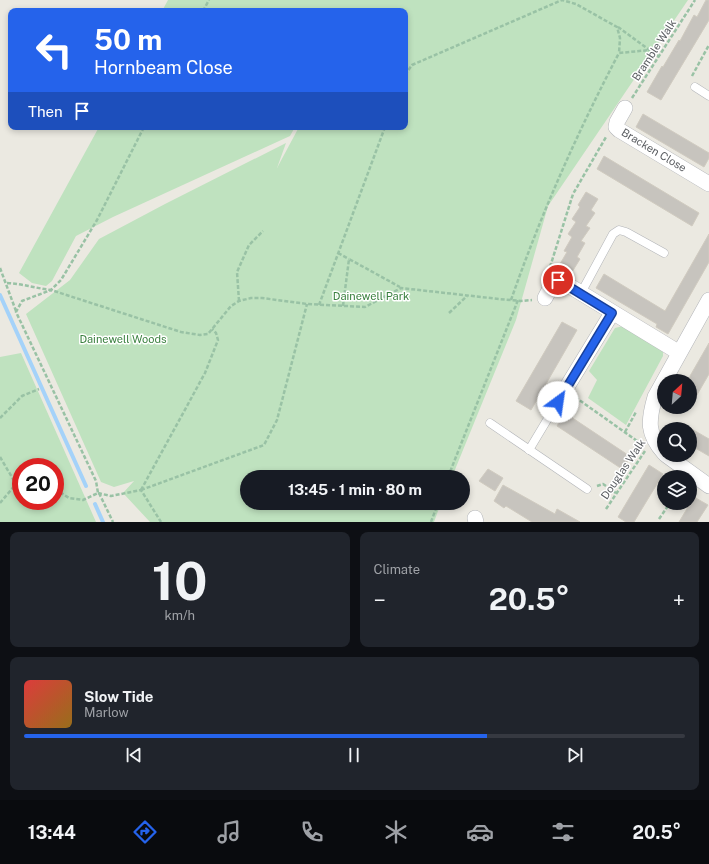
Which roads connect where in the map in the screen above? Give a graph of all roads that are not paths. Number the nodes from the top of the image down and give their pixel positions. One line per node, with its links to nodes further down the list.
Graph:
1 (695, 87): 2 (lane)
2 (709, 96)
3 (626, 108): 4 (street, Bracken Close)
4 (708, 180)
5 (664, 253): 6 (lane)
6 (580, 293): 7 (street); 9 (street)
7 (545, 298)
8 (709, 300): 10 (street)
9 (612, 313): 10 (street); 11 (street)
10 (678, 352): 13 (street)
11 (565, 390): 14 (lane)
12 (490, 423): 14 (lane)
13 (657, 448)
14 (529, 450): 17 (lane)
15 (676, 462): 16 (street)
16 (709, 486)
17 (587, 489)

